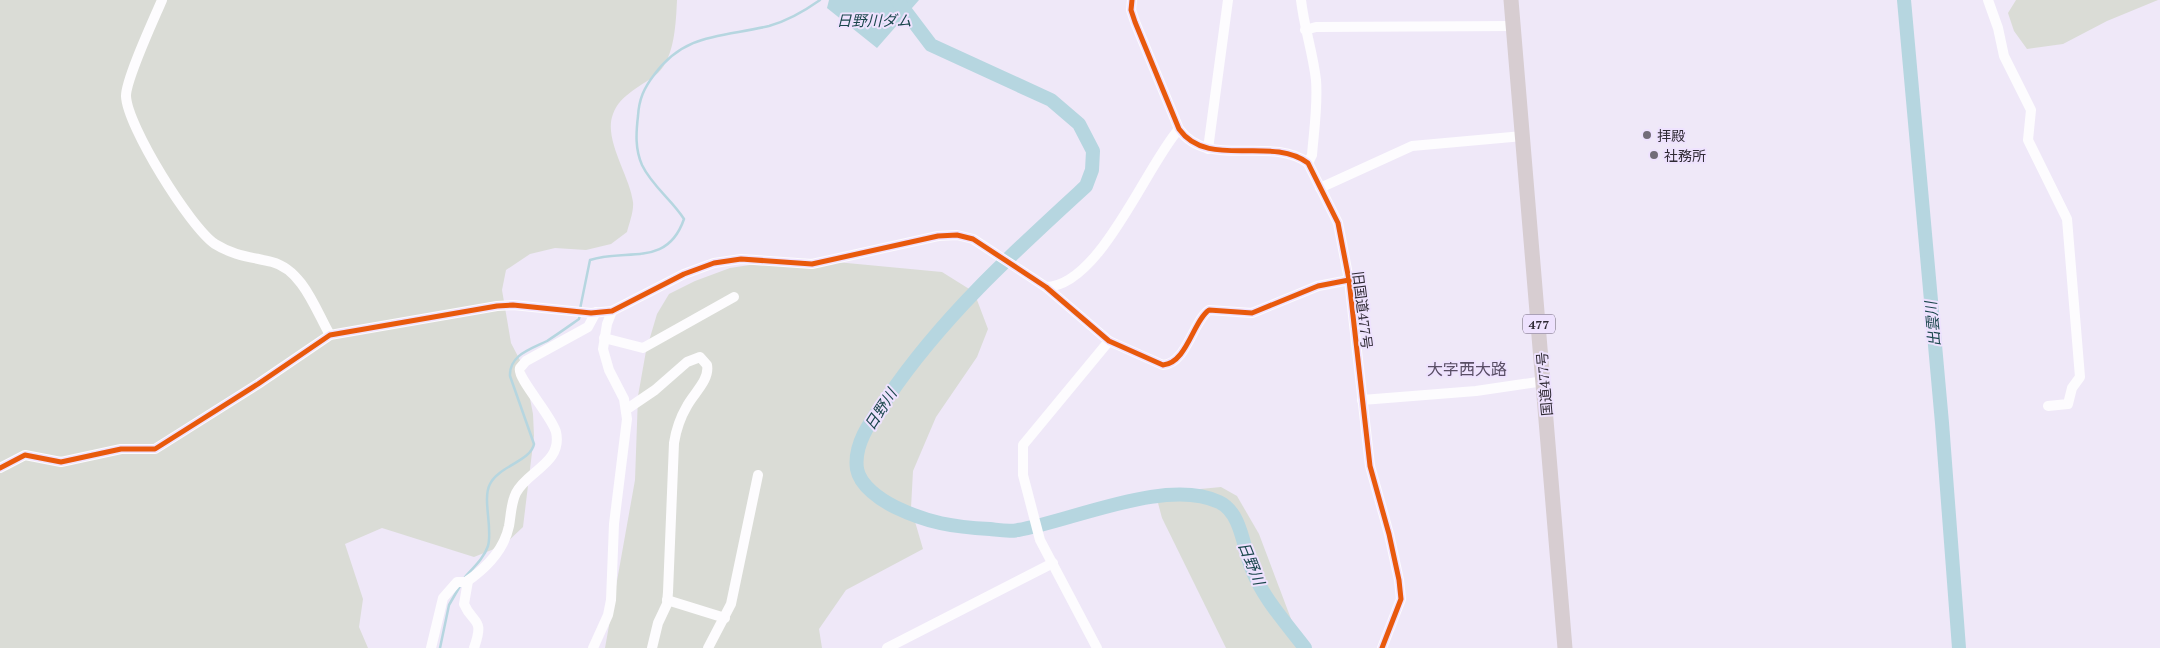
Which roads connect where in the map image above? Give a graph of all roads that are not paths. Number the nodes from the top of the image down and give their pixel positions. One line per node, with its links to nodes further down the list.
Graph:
1 (162, 0): 19 (street)
2 (1132, 0): 9 (street)
3 (1228, 0): 11 (street)
4 (1301, 0): 8 (street)
5 (1511, 0): 7 (highway, 国道477号 / 477)
6 (1988, 0): 24 (street)
7 (1514, 26): 8 (street); 10 (highway, 国道477号 / 477)
8 (1305, 30): 12 (street)
9 (1179, 129): 11 (street); 15 (street)
10 (1523, 136): 13 (street); 22 (highway, 国道477号 / 477)
11 (1208, 149): 12 (street)
12 (1308, 163): 13 (street, 旧国道477号)
13 (1320, 188): 14 (street, 旧国道477号)
14 (1349, 280): 21 (street); 23 (street, 旧国道477号)
15 (1046, 287): 17 (street); 21 (street)
16 (734, 297): 20 (street)
17 (612, 311): 18 (street); 20 (street)
18 (594, 312): 19 (street); 29 (street)
19 (330, 335): 26 (street)
20 (604, 338): 25 (street)
21 (1109, 341): 28 (street)
22 (1544, 381): 23 (street); 40 (highway, 国道477号 / 477)
23 (1362, 400): 39 (street, 旧国道477号)
24 (2048, 406)
25 (627, 410): 30 (street); 34 (street)
26 (0, 468)
27 (758, 475): 31 (street)
28 (1053, 563): 37 (street); 38 (street)
29 (463, 582): 32 (street); 33 (street)
30 (667, 600): 31 (street); 35 (street)
31 (725, 618): 36 (street)
32 (431, 648)
33 (474, 648)
34 (593, 648)
35 (652, 648)
36 (708, 648)
37 (888, 648)
38 (1097, 648)
39 (1382, 648)
40 (1565, 648)

